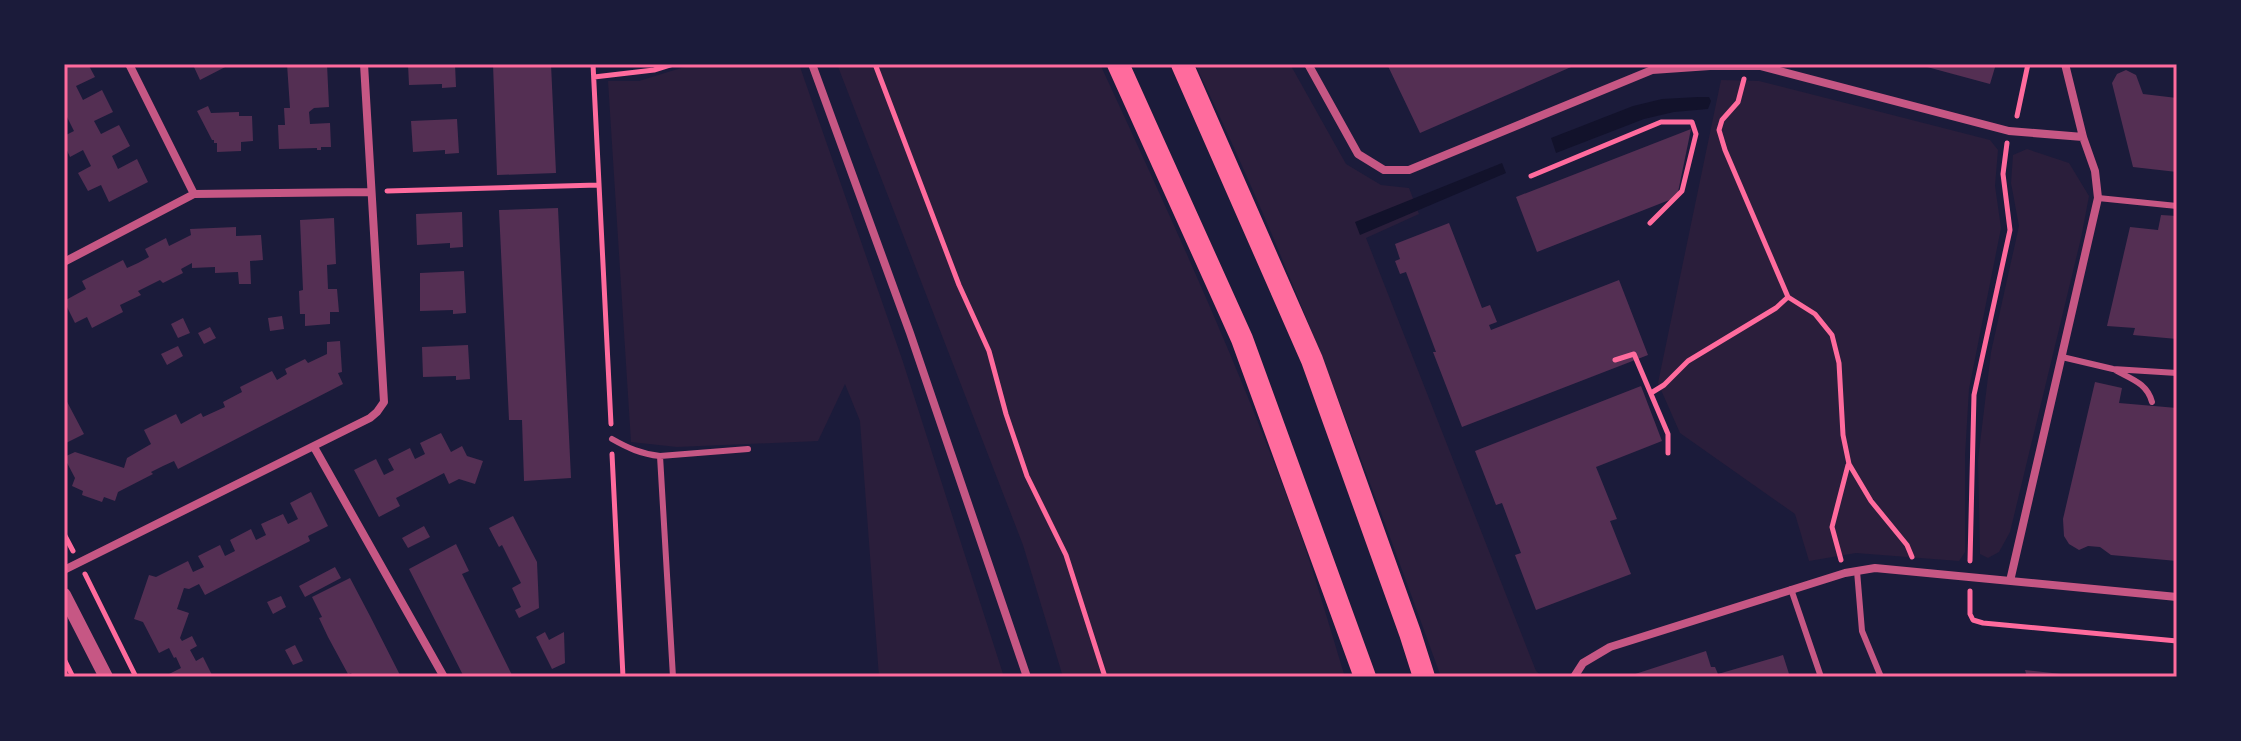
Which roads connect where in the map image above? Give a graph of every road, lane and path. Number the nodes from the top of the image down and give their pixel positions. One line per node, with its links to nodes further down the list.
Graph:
1 (129, 64): 19 (street)
2 (364, 64): 18 (street)
3 (593, 64): 13 (path)
4 (673, 64): 13 (path)
5 (812, 64): 56 (street)
6 (875, 64): 57 (path)
7 (1118, 64): 58 (highway)
8 (1182, 64): 59 (highway)
9 (1308, 64): 12 (street)
10 (2028, 64): 14 (path)
11 (2065, 64): 15 (street)
12 (1746, 66): 14 (street); 24 (path)
13 (594, 77): 17 (path)
14 (2009, 131): 15 (street); 43 (path)
15 (2083, 137): 20 (street)
16 (1531, 176): 22 (path)
17 (598, 185): 18 (path); 31 (path)
18 (371, 192): 19 (street); 32 (street)
19 (194, 194): 23 (street)
20 (2098, 198): 21 (lane); 25 (street)
21 (2177, 206)
22 (1650, 223)
23 (64, 262)
24 (1788, 297): 29 (path); 36 (path)
25 (2062, 357): 27 (lane); 44 (street)
26 (1615, 360): 29 (path)
27 (2113, 369): 28 (lane); 30 (lane)
28 (2177, 373)
29 (1651, 393): 34 (path)
30 (2152, 402)
31 (612, 439): 35 (lane); 54 (path)
32 (314, 447): 38 (street); 53 (street)
33 (748, 449): 35 (lane)
34 (1668, 453)
35 (660, 456): 55 (lane)
36 (1849, 464): 41 (path); 42 (path)
37 (64, 534): 38 (path)
38 (79, 563): 39 (street); 52 (path)
39 (64, 570)
40 (1857, 571): 41 (street); 42 (street); 62 (lane)
41 (1917, 571): 43 (street)
42 (1845, 573): 45 (street)
43 (1969, 576): 44 (street); 48 (path)
44 (2010, 581): 47 (street)
45 (1791, 589): 60 (street); 61 (lane)
46 (64, 595): 51 (street)
47 (2177, 597)
48 (2177, 641)
49 (64, 659): 50 (path)
50 (73, 677)
51 (106, 677)
52 (136, 677)
53 (444, 677)
54 (623, 677)
55 (673, 677)
56 (1027, 677)
57 (1105, 677)
58 (1365, 677)
59 (1424, 677)
60 (1574, 677)
61 (1821, 677)
62 (1881, 677)

